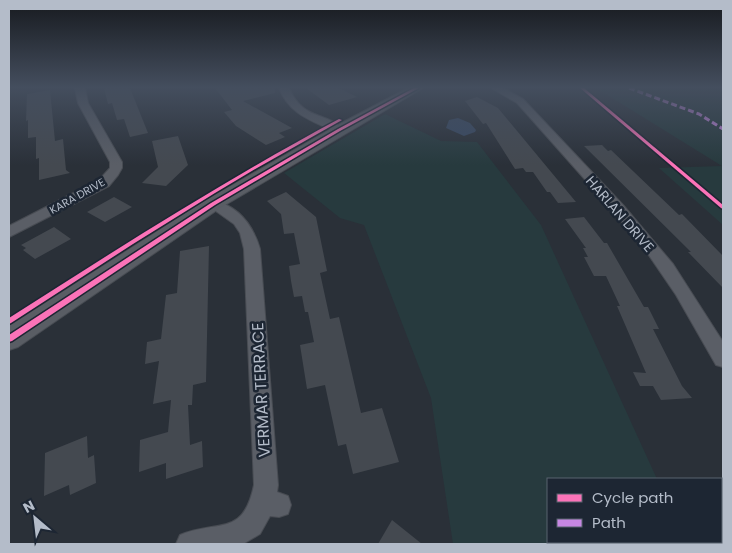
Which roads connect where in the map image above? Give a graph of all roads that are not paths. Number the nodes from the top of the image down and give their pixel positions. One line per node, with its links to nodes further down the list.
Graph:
1 (89, 114): 7 (street, KARA DRIVE)
2 (305, 114): 5 (street)
3 (370, 114): 5 (street)
4 (532, 114): 9 (street, HARLAN DRIVE)
5 (340, 130): 6 (street)
6 (213, 204): 8 (street); 10 (street, VERMAR TERRACE)
7 (9, 232)
8 (9, 339)
9 (723, 359)
10 (189, 544)

